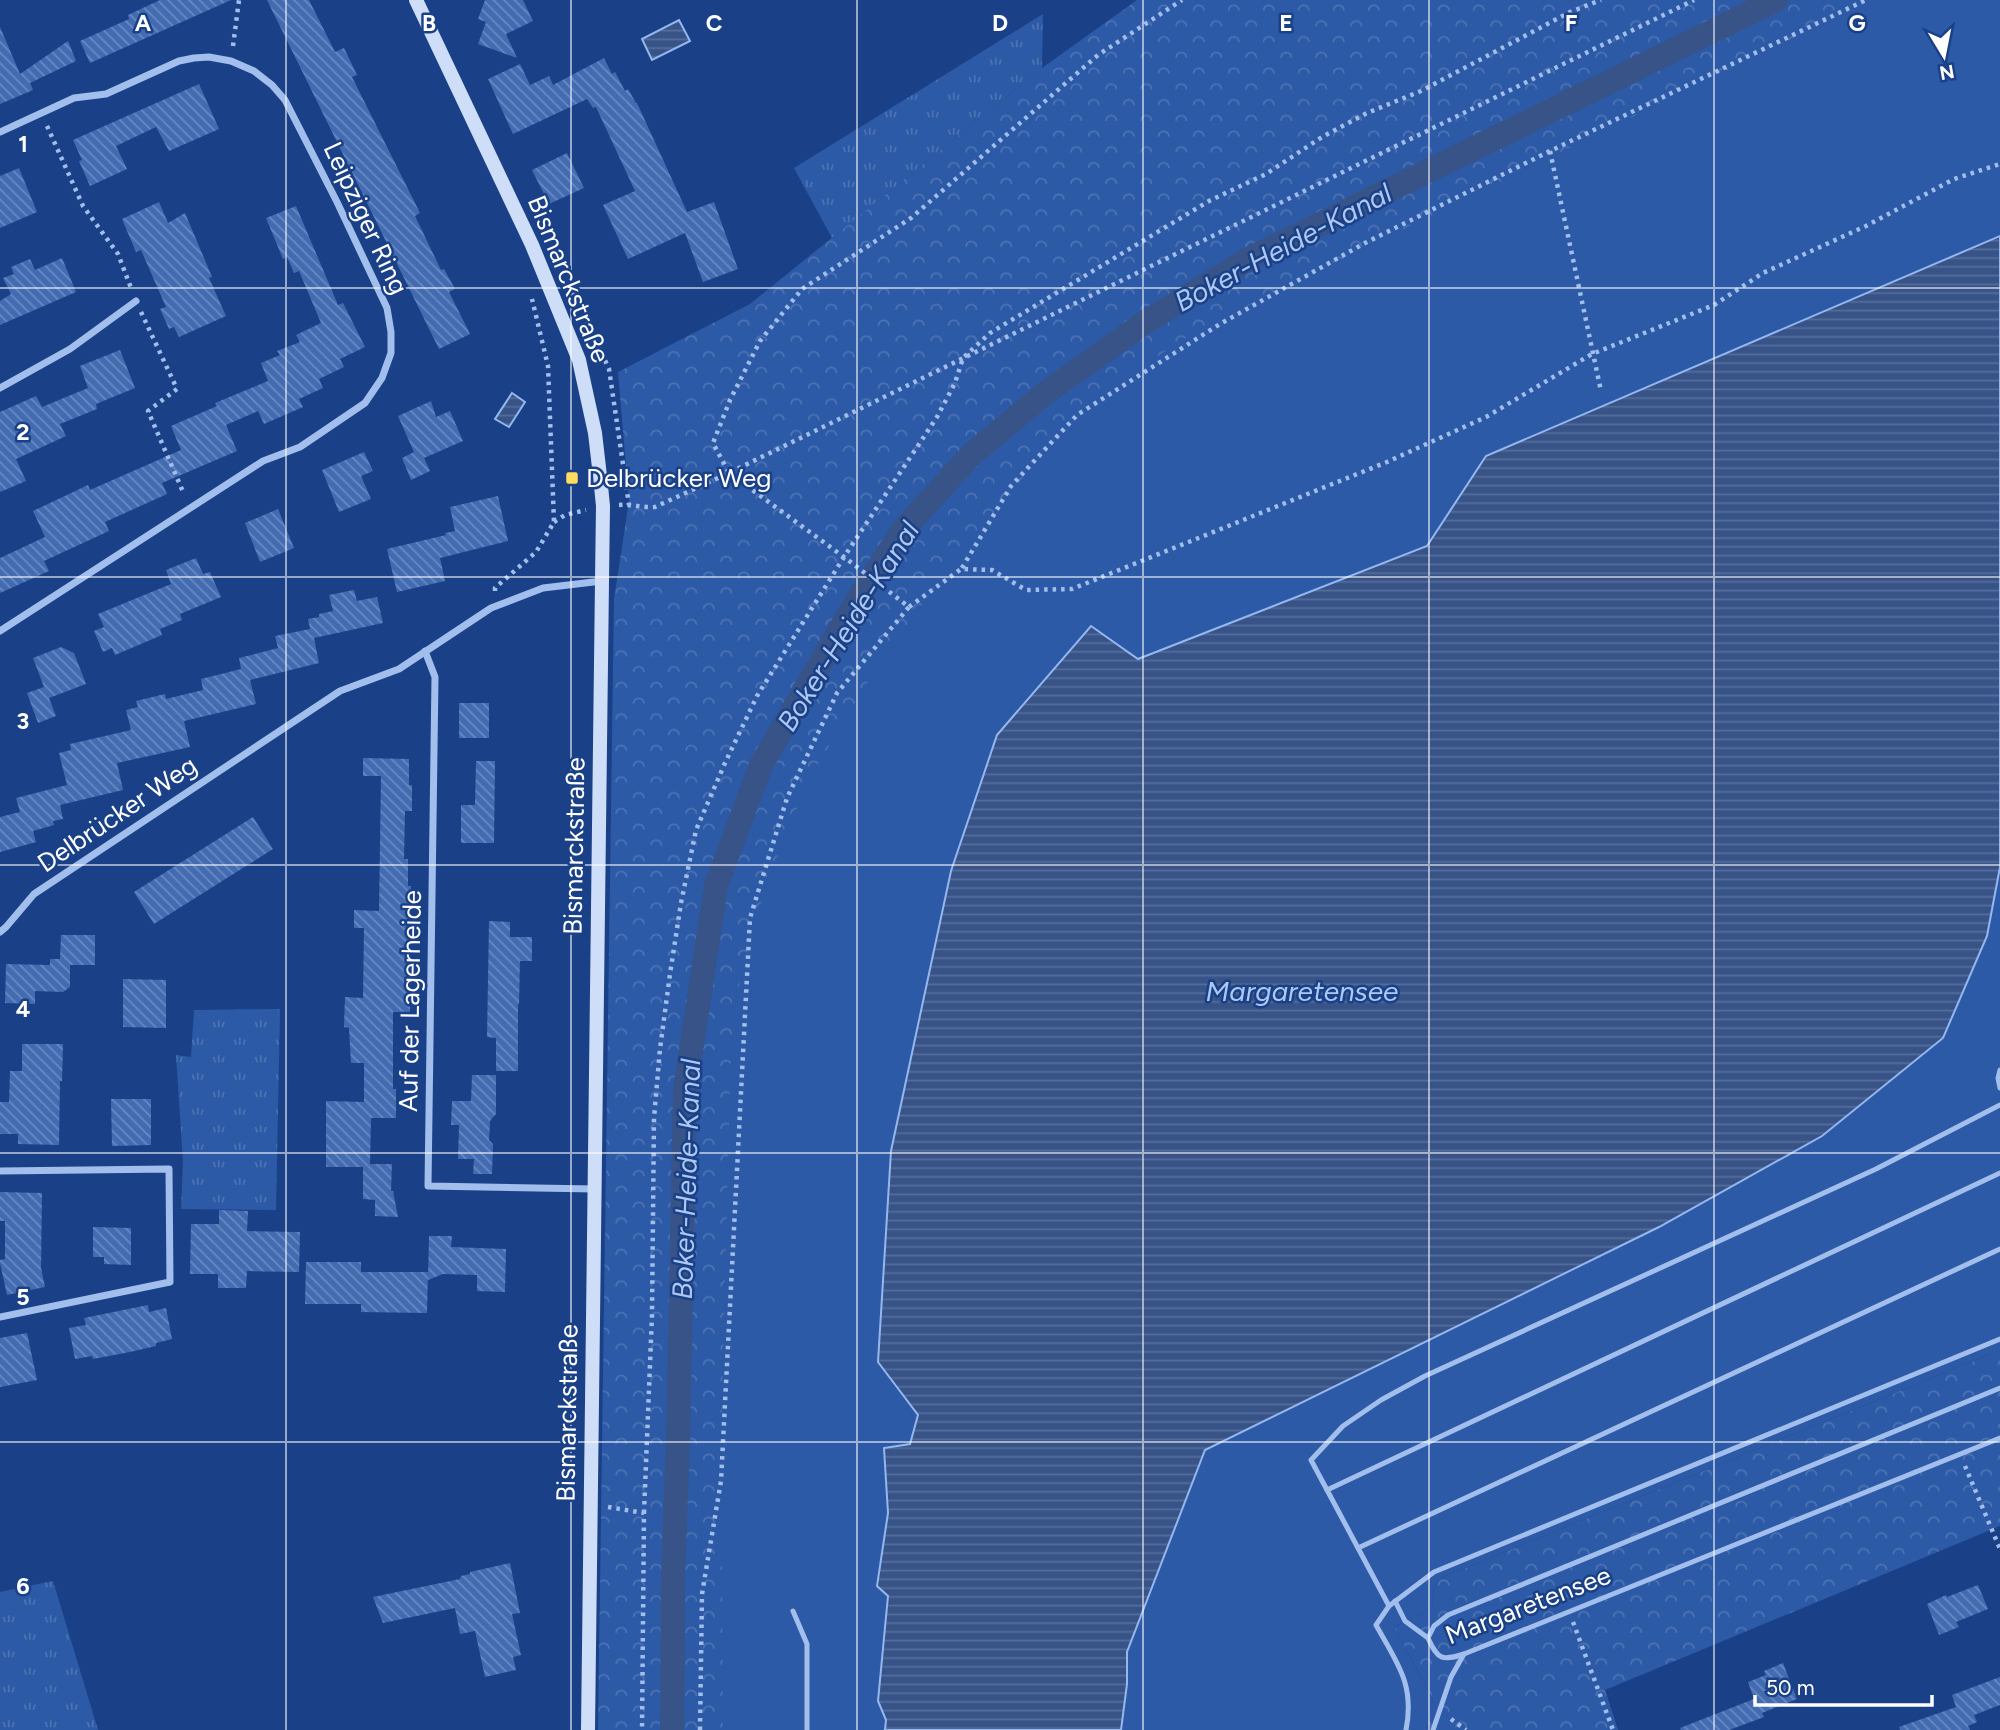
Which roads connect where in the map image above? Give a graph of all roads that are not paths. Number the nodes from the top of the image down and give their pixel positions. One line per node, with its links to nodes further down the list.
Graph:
1 (416, 0): 5 (main road, Bismarckstraße)
2 (0, 132): 6 (street, Leipziger Ring)
3 (136, 301): 4 (street)
4 (0, 388)
5 (602, 581): 7 (street, Delbrücker Weg); 14 (main road, Bismarckstraße)
6 (0, 631)
7 (425, 651): 8 (street, Delbrücker Weg); 14 (street, Auf der Lagerheide)
8 (0, 932)
9 (2000, 1070): 10 (lane)
10 (2000, 1088)
11 (2000, 1105): 20 (lane)
12 (0, 1171): 16 (street)
13 (2000, 1173): 20 (lane)
14 (594, 1189): 27 (main road, Bismarckstraße)
15 (2000, 1249): 21 (lane)
16 (0, 1317)
17 (2000, 1339): 22 (lane)
18 (2000, 1388): 25 (lane, Margaretensee)
19 (2000, 1438): 26 (lane, Margaretensee)
20 (1327, 1490): 21 (lane)
21 (1358, 1548): 23 (lane)
22 (1395, 1601): 23 (lane); 25 (lane)
23 (1389, 1606): 29 (lane)
24 (793, 1611): 28 (lane)
25 (1429, 1638): 26 (lane, Margaretensee)
26 (1464, 1654): 30 (lane)
27 (588, 1730)
28 (807, 1730)
29 (1406, 1730)
30 (1433, 1730)

